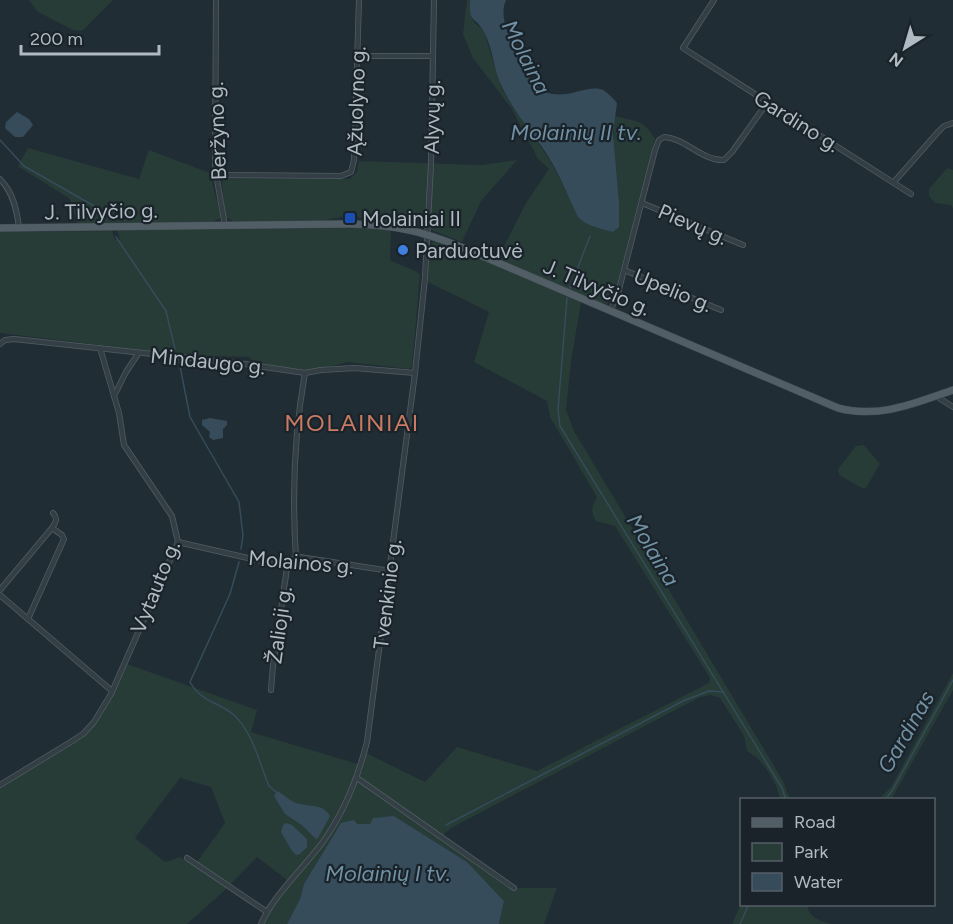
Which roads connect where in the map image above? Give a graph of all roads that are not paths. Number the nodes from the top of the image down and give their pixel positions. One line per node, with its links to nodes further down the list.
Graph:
1 (216, 0): 9 (street, Beržyno g.)
2 (359, 0): 5 (street, Ąžuolyno g.)
3 (434, 0): 6 (street, Alyvų g.)
4 (714, 0): 7 (street, Gardino g.)
5 (358, 56): 6 (street); 9 (street, Ąžuolyno g.)
6 (433, 56): 17 (street, Alyvų g.)
7 (767, 103): 11 (street, Gardino g.); 13 (street)
8 (953, 123): 11 (street)
9 (215, 175): 14 (street, Beržyno g.)
10 (0, 179): 16 (street)
11 (894, 182): 12 (street, Gardino g.)
12 (911, 194)
13 (642, 203): 18 (street, Pievų g.); 19 (street)
14 (225, 226): 16 (main road, J. Tilvyčio g.); 17 (main road, J. Tilvyčio g.)
15 (0, 228): 16 (main road, J. Tilvyčio g.)
16 (19, 228)
17 (427, 233): 21 (main road, J. Tilvyčio g.); 26 (street, Tvenkinio g.)
18 (743, 245)
19 (624, 270): 20 (street, Upelio g.); 21 (street)
20 (721, 310)
21 (610, 311): 29 (main road, J. Tilvyčio g.)
22 (1, 343): 23 (street, Mindaugo g.)
23 (100, 348): 24 (street, Mindaugo g.); 28 (street, Vytauto g.)
24 (138, 354): 25 (street, Mindaugo g.); 28 (street)
25 (305, 373): 26 (street, Mindaugo g.); 34 (street, Žalioji g.)
26 (415, 374): 36 (street, Tvenkinio g.)
27 (953, 390): 29 (main road, J. Tilvyčio g.)
28 (114, 396): 33 (street, Vytauto g.)
29 (936, 396): 30 (street)
30 (953, 407)
31 (53, 513): 32 (street)
32 (52, 528): 37 (street); 39 (street)
33 (178, 542): 35 (street, Molainos g.); 41 (street, Vytauto g.)
34 (296, 558): 35 (street, Molainos g.); 36 (street, Molainos g.)
35 (288, 561): 40 (street, Žalioji g.)
36 (390, 571): 42 (street, Tvenkinio g.)
37 (0, 590)
38 (0, 596): 39 (street)
39 (28, 619): 41 (street)
40 (271, 690)
41 (112, 691): 43 (street, Vytauto g.)
42 (357, 778): 45 (street); 46 (street, Tvenkinio g.)
43 (0, 785)
44 (187, 858): 46 (street)
45 (514, 888)
46 (267, 912): 47 (street, Tvenkinio g.)
47 (261, 924)

